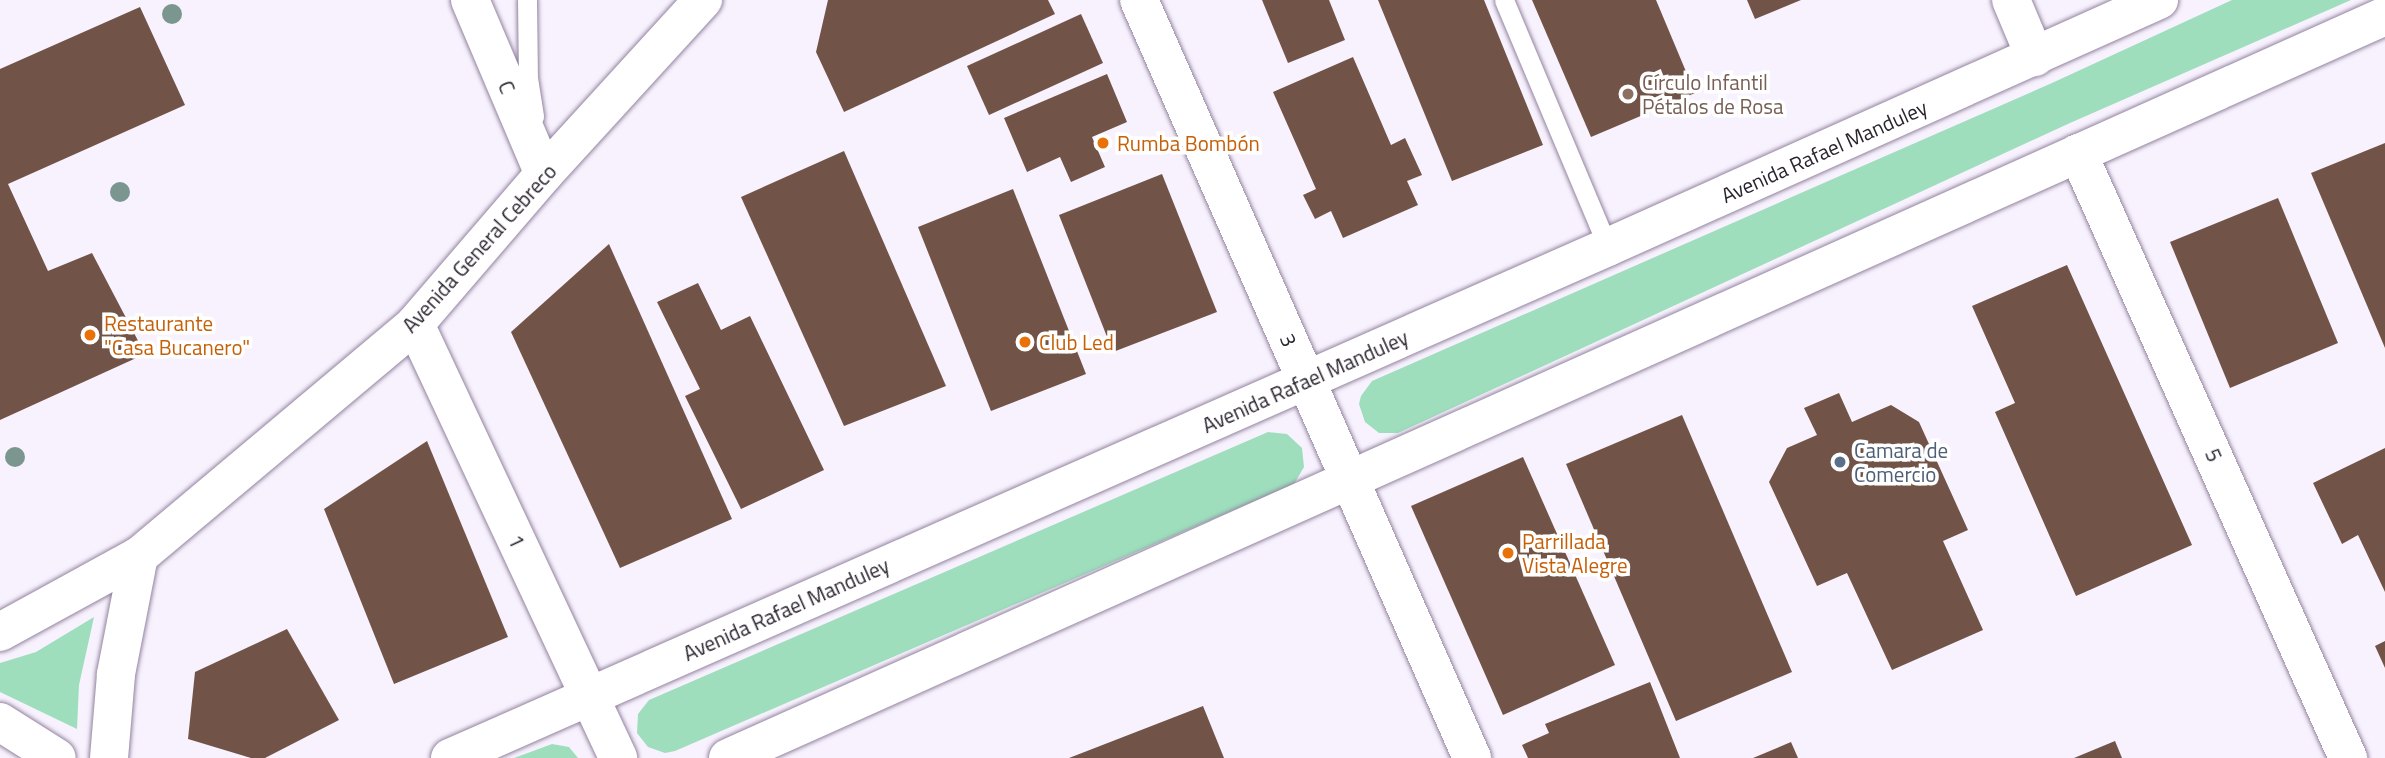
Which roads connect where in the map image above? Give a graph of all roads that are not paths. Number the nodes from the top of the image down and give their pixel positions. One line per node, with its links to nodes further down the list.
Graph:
1 (470, 0): 11 (main road, C)
2 (527, 0): 11 (lane)
3 (703, 0): 11 (main road, Avenida General Cebreco)
4 (1139, 0): 14 (main road, 3)
5 (1504, 0): 12 (lane)
6 (2011, 0): 9 (main road)
7 (2159, 0): 9 (main road, Avenida Rafael Manduley)
8 (2385, 16): 10 (main road)
9 (2035, 57): 12 (main road, Avenida Rafael Manduley)
10 (2078, 153): 15 (main road); 26 (main road, 5)
11 (544, 174): 13 (main road, Avenida General Cebreco)
12 (1608, 247): 14 (main road, Avenida Rafael Manduley)
13 (415, 324): 16 (main road, Avenida General Cebreco); 18 (main road, 1)
14 (1307, 380): 15 (main road, 3); 18 (main road, Avenida Rafael Manduley)
15 (1351, 479): 24 (main road); 25 (main road, 3)
16 (139, 556): 17 (main road, Avenida General Cebreco); 21 (main road)
17 (0, 632)
18 (591, 695): 22 (main road, Avenida Rafael Manduley); 23 (main road, 1)
19 (0, 722): 20 (main road)
20 (57, 758)
21 (109, 758)
22 (450, 758)
23 (618, 758)
24 (727, 758)
25 (1472, 758)
26 (2348, 758)

